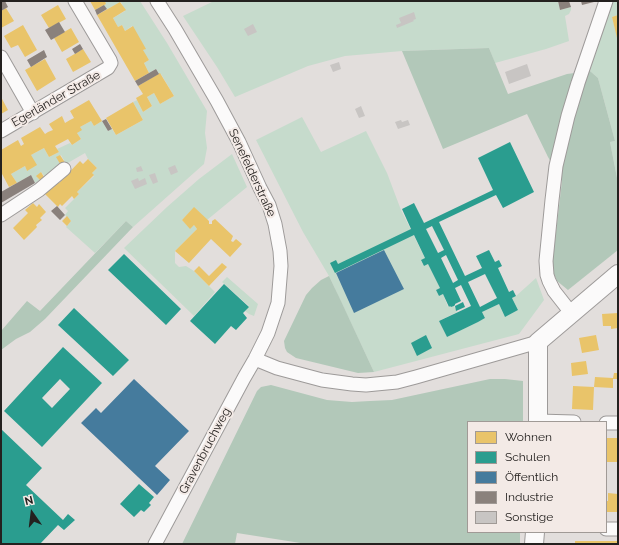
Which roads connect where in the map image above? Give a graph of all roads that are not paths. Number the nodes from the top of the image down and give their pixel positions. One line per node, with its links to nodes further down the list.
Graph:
1 (75, 1): 5 (street, Egerländer Straße)
2 (157, 1): 12 (street, Senefelderstraße)
3 (606, 1): 10 (street)
4 (1, 57): 5 (street)
5 (33, 113): 6 (street, Egerländer Straße)
6 (1, 131)
7 (64, 169): 8 (street)
8 (1, 215)
9 (618, 274): 10 (main road)
10 (572, 314): 11 (main road)
11 (538, 342): 12 (street); 13 (main road)
12 (255, 359): 19 (street, Gravenbruchweg)
13 (538, 421)
14 (607, 423): 15 (street)
15 (618, 423)
16 (607, 529): 17 (street)
17 (618, 529)
18 (535, 533): 20 (main road)
19 (155, 544)
20 (534, 544)

